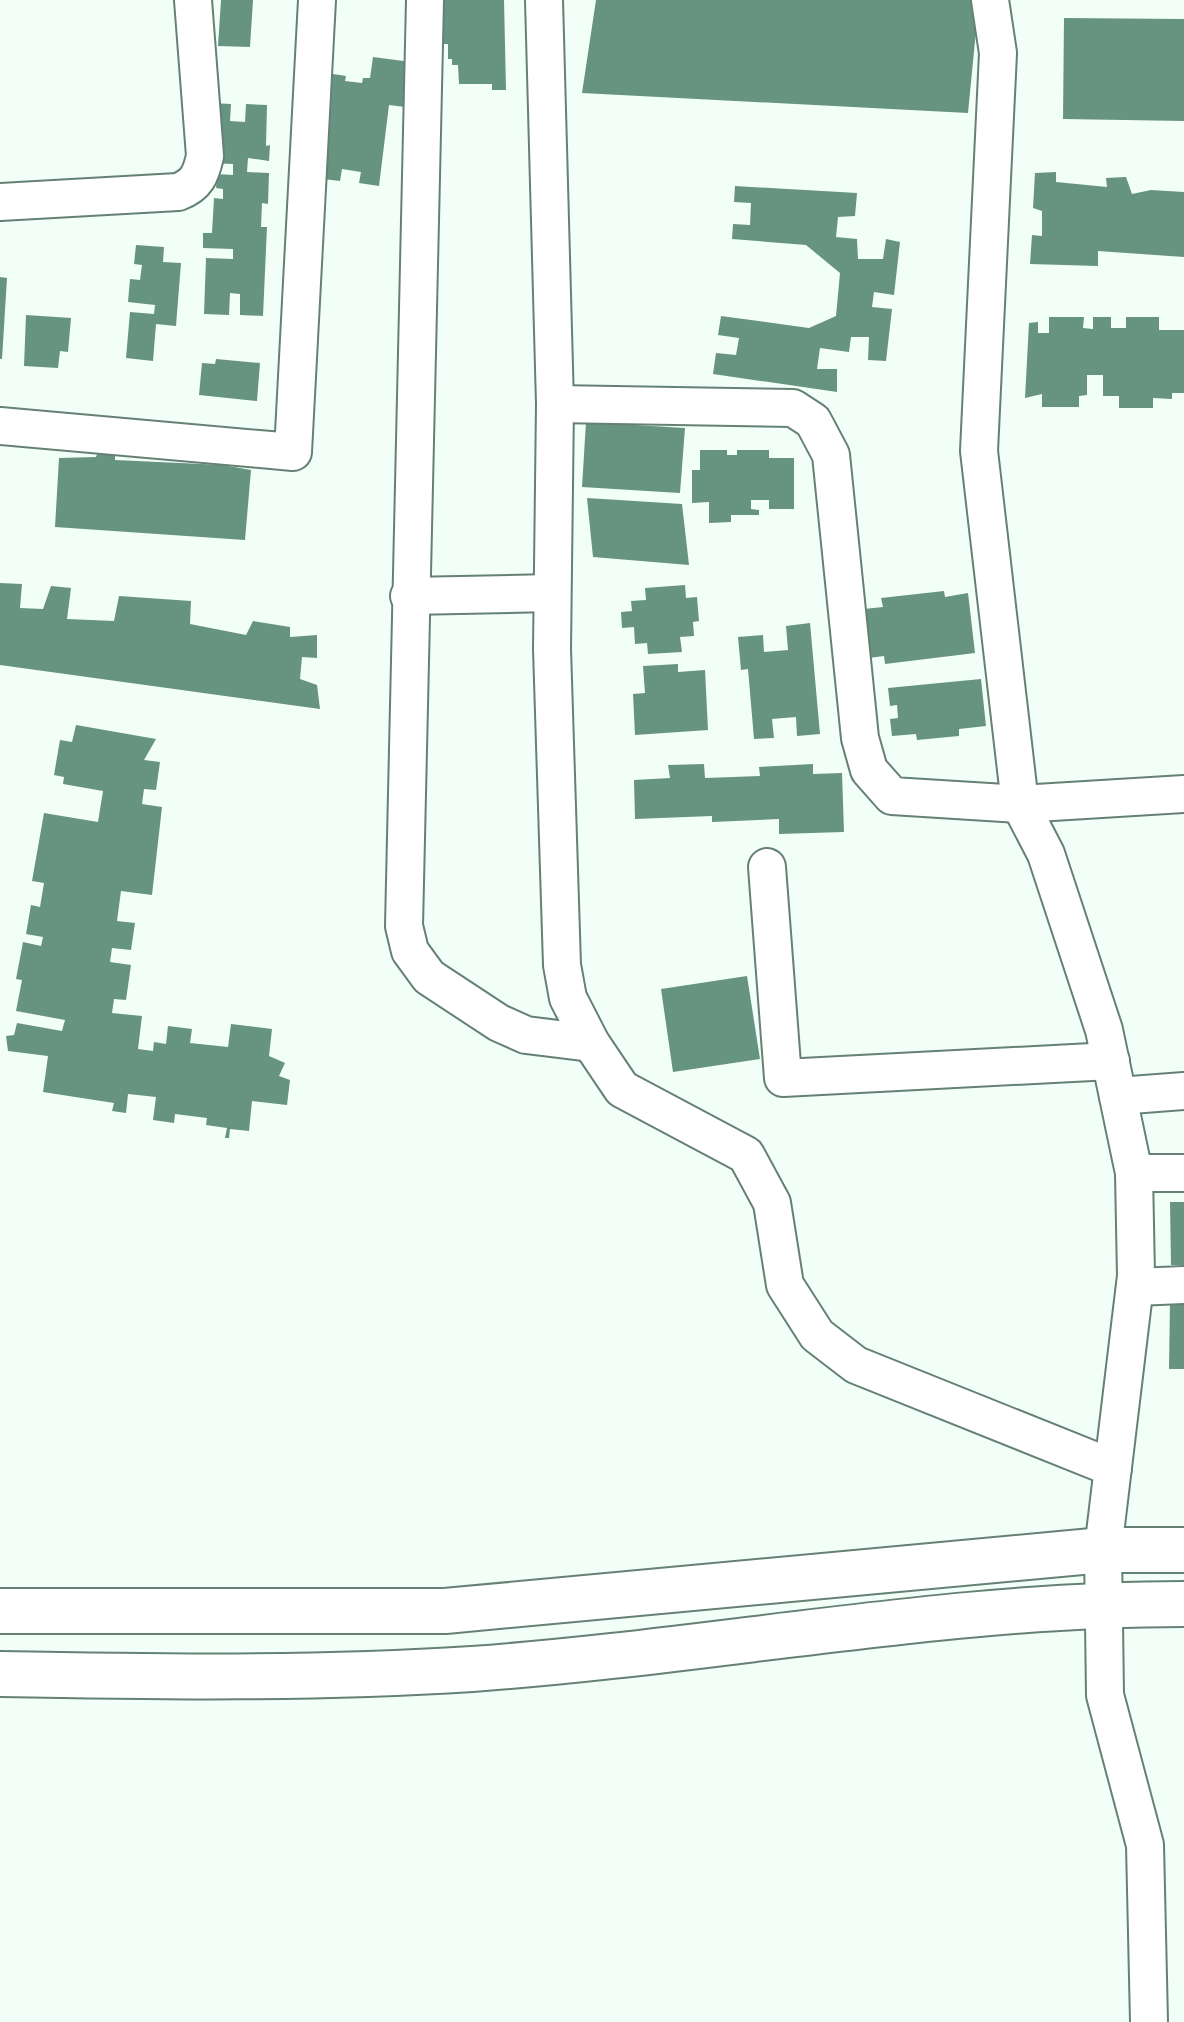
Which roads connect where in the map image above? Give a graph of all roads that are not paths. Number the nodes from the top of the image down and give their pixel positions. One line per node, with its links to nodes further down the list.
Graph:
1 (193, 0): 6 (street)
2 (317, 0): 8 (street)
3 (425, 0): 10 (street)
4 (544, 0): 7 (street)
5 (990, 0): 12 (street)
6 (0, 202)
7 (555, 404): 9 (street); 12 (street)
8 (0, 426)
9 (552, 593): 10 (street); 14 (street)
10 (409, 596): 14 (street)
11 (1184, 794): 12 (street)
12 (1020, 804): 15 (street)
13 (767, 867): 15 (street)
14 (591, 1043): 22 (street)
15 (1111, 1061): 17 (street)
16 (1184, 1091): 17 (street)
17 (1118, 1096): 18 (street)
18 (1134, 1173): 19 (street); 21 (street)
19 (1184, 1173)
20 (1184, 1285): 21 (street)
21 (1135, 1287): 22 (street)
22 (1113, 1468): 23 (street)
23 (1103, 1550): 24 (street); 25 (street); 27 (street)
24 (1184, 1550)
25 (1103, 1604): 26 (street); 28 (street); 29 (street)
26 (1184, 1604)
27 (0, 1611)
28 (0, 1674)
29 (1149, 2022)

